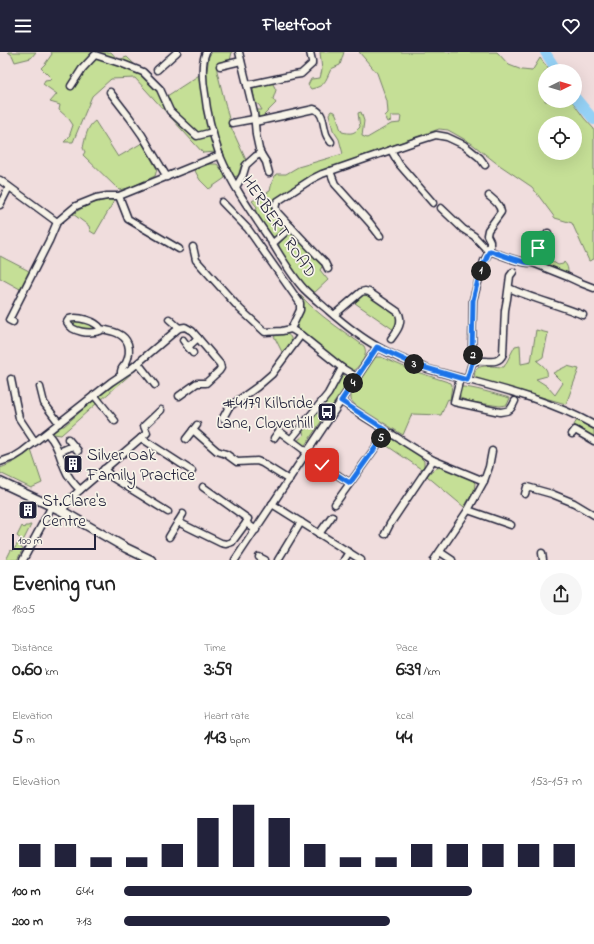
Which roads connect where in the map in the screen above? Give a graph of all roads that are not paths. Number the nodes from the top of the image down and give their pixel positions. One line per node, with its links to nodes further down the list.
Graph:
1 (177, 52): 7 (street)
2 (239, 52): 5 (street)
3 (310, 52): 8 (street)
4 (203, 53): 13 (street, HERBERT ROAD)
5 (242, 61): 6 (street); 8 (street)
6 (220, 66)
7 (157, 70)
8 (247, 85): 11 (street)
9 (71, 86): 13 (street)
10 (110, 92): 21 (street)
11 (255, 120): 12 (street); 14 (street); 16 (street)
12 (232, 123)
13 (213, 132): 17 (street, HERBERT ROAD)
14 (331, 142)
15 (391, 150): 18 (street); 19 (street); 28 (street)
16 (261, 154): 20 (street); 24 (street)
17 (220, 155): 21 (street); 24 (street, HERBERT ROAD)
18 (485, 165)
19 (330, 171): 32 (street); 34 (street)
20 (270, 173)
21 (167, 177): 25 (street)
22 (0, 180): 23 (street)
23 (9, 187): 29 (street); 31 (street)
24 (236, 187): 35 (street, HERBERT ROAD)
25 (119, 196): 31 (street); 37 (street)
26 (489, 196): 38 (street)
27 (222, 202): 50 (street)
28 (433, 203)
29 (0, 205)
30 (442, 208): 38 (street)
31 (57, 222): 47 (street)
32 (291, 227): 35 (street); 40 (street)
33 (548, 232): 39 (street)
34 (380, 236)
35 (272, 244): 44 (street, HERBERT ROAD)
36 (193, 247): 50 (street)
37 (179, 249)
38 (490, 252): 39 (street); 58 (street)
39 (533, 263): 43 (street)
40 (328, 269)
41 (513, 272): 42 (street)
42 (509, 288): 45 (street); 58 (street)
43 (594, 288)
44 (334, 315): 54 (street); 56 (street, HERBERT ROAD)
45 (583, 315)
46 (169, 319): 48 (street)
47 (14, 322)
48 (179, 328): 52 (street); 59 (street)
49 (101, 329): 49 (street); 61 (street)
50 (292, 329): 51 (street)
51 (301, 335): 60 (street); 73 (street)
52 (198, 338): 55 (street); 69 (street)
53 (183, 340): 55 (street)
54 (391, 340)
55 (188, 347): 57 (street)
56 (377, 347): 62 (street); 63 (street, HERBERT ROAD)
57 (193, 353)
58 (475, 361): 65 (street)
59 (138, 363): 61 (street); 66 (street)
60 (342, 368): 62 (street); 82 (street)
61 (121, 374): 68 (street)
62 (357, 377): 70 (street)
63 (460, 378): 65 (street, HERBERT ROAD); 71 (street)
64 (12, 379): 86 (street)
65 (467, 380): 76 (street, HERBERT ROAD)
66 (155, 385)
67 (40, 387): 75 (street)
68 (94, 395): 74 (street); 75 (street)
69 (179, 396)
70 (341, 401): 77 (street); 91 (street)
71 (515, 401)
72 (161, 410): 80 (street)
73 (223, 418)
74 (115, 421)
75 (59, 423): 78 (street)
76 (594, 424)
77 (386, 430): 93 (street); 100 (street)
78 (47, 433): 86 (street); 90 (street)
79 (572, 434): 85 (street)
80 (141, 438): 95 (street); 96 (street)
81 (274, 438): 91 (street)
82 (292, 438)
83 (68, 439): 87 (street)
84 (186, 439): 97 (street)
85 (594, 441)
86 (35, 442): 94 (street)
87 (73, 446): 88 (street); 90 (street)
88 (78, 451)
89 (492, 451): 98 (street)
90 (59, 452): 102 (street)
91 (307, 452): 97 (street)
92 (313, 459): 100 (street)
93 (434, 460): 98 (street); 119 (street)
94 (0, 462)
95 (104, 469): 102 (street); 109 (street)
96 (192, 470)
97 (289, 480): 104 (street)
98 (484, 481): 107 (street)
99 (0, 482): 106 (main road)
100 (350, 483): 105 (street)
101 (203, 487): 115 (street)
102 (80, 490): 108 (street)
103 (525, 494): 111 (street)
104 (272, 504): 114 (street); 117 (street)
105 (334, 504)
106 (52, 506): 108 (main road); 123 (street)
107 (468, 510): 116 (street); 122 (street)
108 (62, 511): 124 (main road)
109 (168, 512)
110 (183, 514): 113 (street)
111 (594, 515)
112 (332, 516): 118 (street)
113 (178, 522): 115 (street); 120 (street)
114 (301, 522): 118 (street); 126 (street)
115 (246, 523): 117 (street)
116 (511, 525)
117 (256, 530): 125 (street)
118 (320, 534): 121 (street)
119 (385, 534)
120 (169, 537)
121 (349, 552): 127 (street); 128 (street)
122 (440, 552): 129 (street); 130 (street)
123 (23, 560)
124 (151, 560)
125 (235, 560)
126 (278, 560)
127 (344, 560)
128 (361, 560)
129 (434, 560)
130 (452, 560)

